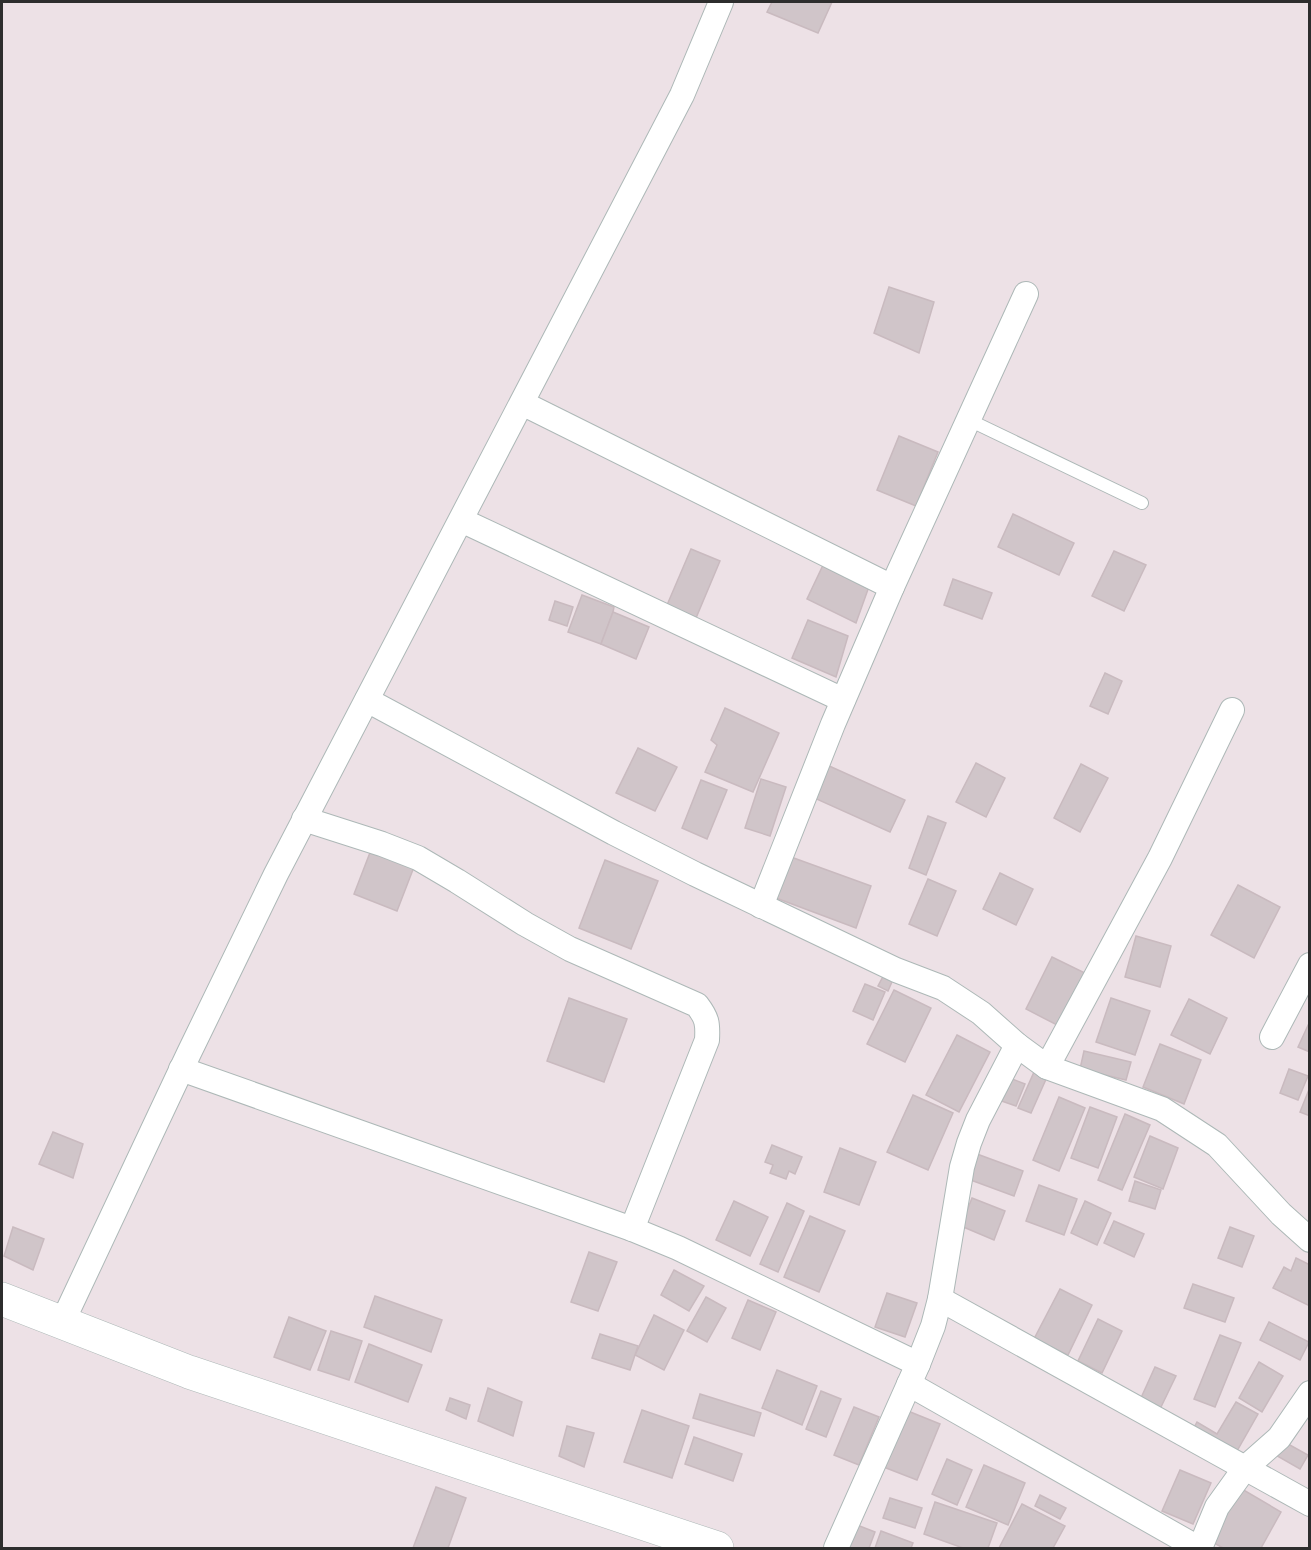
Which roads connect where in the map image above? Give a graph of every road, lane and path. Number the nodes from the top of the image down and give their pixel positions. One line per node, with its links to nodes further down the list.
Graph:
1 (721, 2): 3 (street)
2 (1026, 294): 4 (street)
3 (522, 403): 6 (street); 7 (street)
4 (969, 420): 5 (lane); 7 (street)
5 (1142, 503)
6 (461, 520): 8 (street); 9 (street)
7 (892, 587): 9 (street)
8 (367, 700): 11 (street); 12 (street)
9 (843, 700): 12 (street)
10 (1232, 710): 16 (street)
11 (304, 819): 17 (street); 18 (street)
12 (761, 906): 15 (street)
13 (1310, 965): 14 (street)
14 (1272, 1037)
15 (1017, 1045): 16 (street); 21 (street)
16 (1047, 1067): 19 (street)
17 (182, 1070): 18 (street); 22 (street)
18 (632, 1229): 23 (street)
19 (1310, 1240)
20 (2, 1299): 22 (main road)
21 (940, 1299): 23 (street); 25 (street)
22 (62, 1323): 27 (main road)
23 (914, 1374): 28 (street); 29 (street)
24 (1310, 1393): 25 (street)
25 (1245, 1468): 26 (street); 29 (street)
26 (1310, 1504)
27 (717, 1548)
28 (837, 1548)
29 (1199, 1548)

